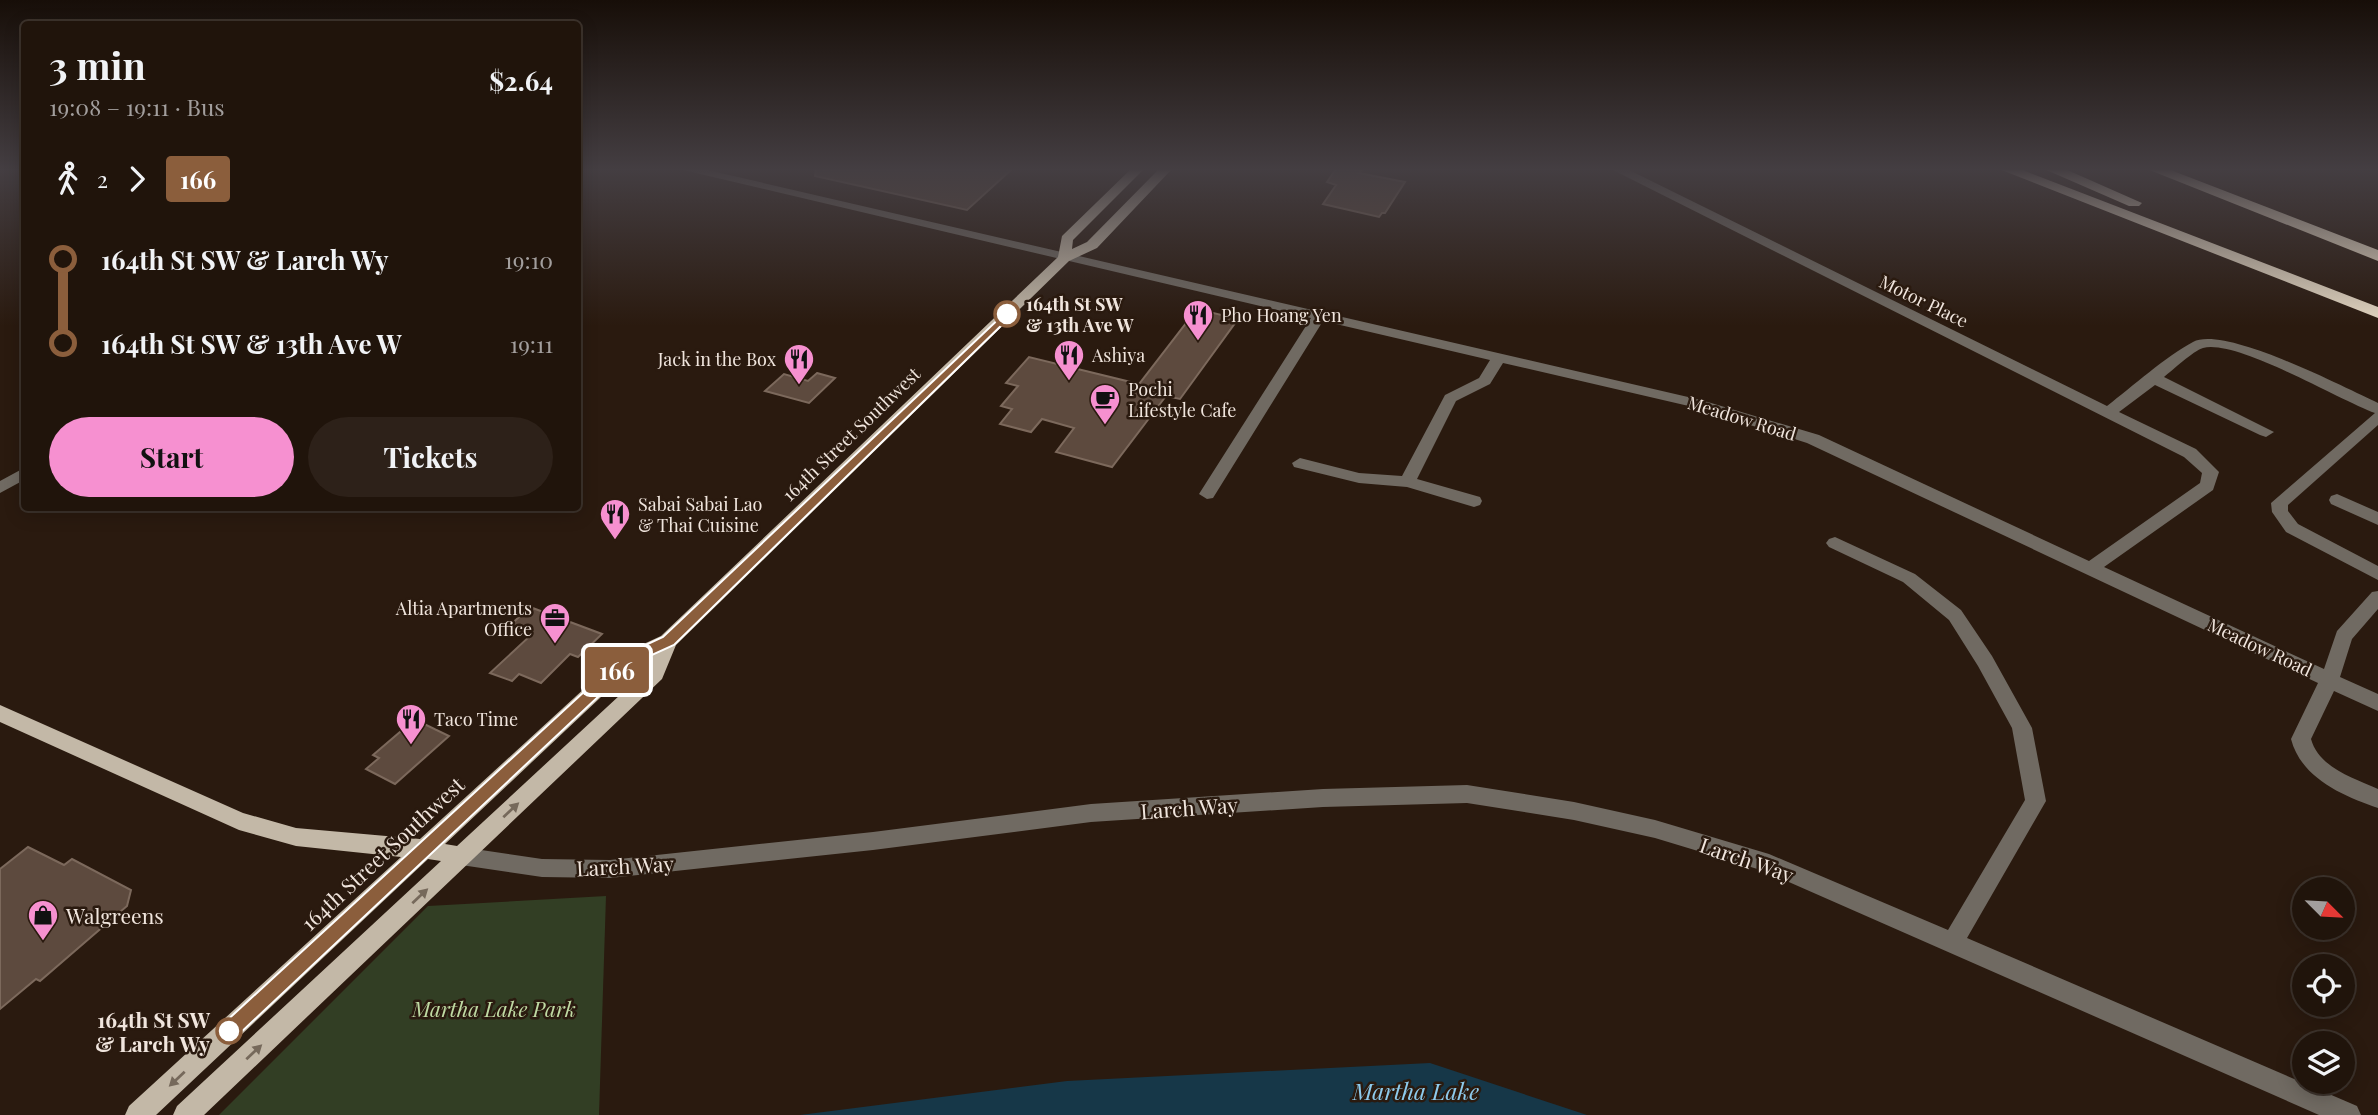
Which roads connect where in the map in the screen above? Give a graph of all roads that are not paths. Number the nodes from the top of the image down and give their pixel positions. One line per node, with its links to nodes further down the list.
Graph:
1 (907, 221): 9 (street, Meadow Road)
2 (1085, 221): 9 (main road, 164th Street Southwest)
3 (1115, 221): 9 (main road, 164th Street Southwest)
4 (1721, 221): 16 (street, Motor Place)
5 (2142, 221): 11 (highway)
6 (2181, 221): 10 (highway)
7 (2288, 221): 8 (highway)
8 (2378, 256)
9 (1064, 258): 12 (street, Meadow Road); 31 (main road, 164th Street Southwest)
10 (2378, 300)
11 (2378, 313)
12 (1319, 316): 13 (street, Meadow Road); 23 (street)
13 (1499, 357): 21 (street); 28 (street, Meadow Road)
14 (2153, 378): 15 (street); 16 (street); 18 (street)
15 (2378, 409)
16 (2107, 413): 28 (street, Motor Place)
17 (2378, 418): 29 (street)
18 (2266, 432)
19 (1300, 463): 21 (street)
20 (21, 475): 22 (street)
21 (1407, 482): 25 (street)
22 (0, 488)
23 (1207, 494)
24 (2337, 500): 26 (street)
25 (1474, 501)
26 (2378, 519)
27 (1835, 543): 38 (street)
28 (2090, 569): 32 (street, Meadow Road)
29 (2378, 574)
30 (2378, 597): 32 (street)
31 (668, 641): 36 (main road, 164th Street Southwest); 37 (main road, 164th Street Southwest, one-way to 31)
32 (2330, 679): 33 (street, Meadow Road); 35 (street)
33 (2378, 703)
34 (0, 713): 36 (main road, Larch Way)
35 (2378, 799)
36 (424, 849): 37 (main road, Larch Way); 39 (main road, 164th Street Southwest, one-way to 39)
37 (461, 856): 38 (street, Larch Way); 40 (main road, 164th Street Southwest, one-way to 37)
38 (1953, 942): 41 (street, Larch Way)
39 (138, 1115)
40 (186, 1115)
41 (2347, 1115)

